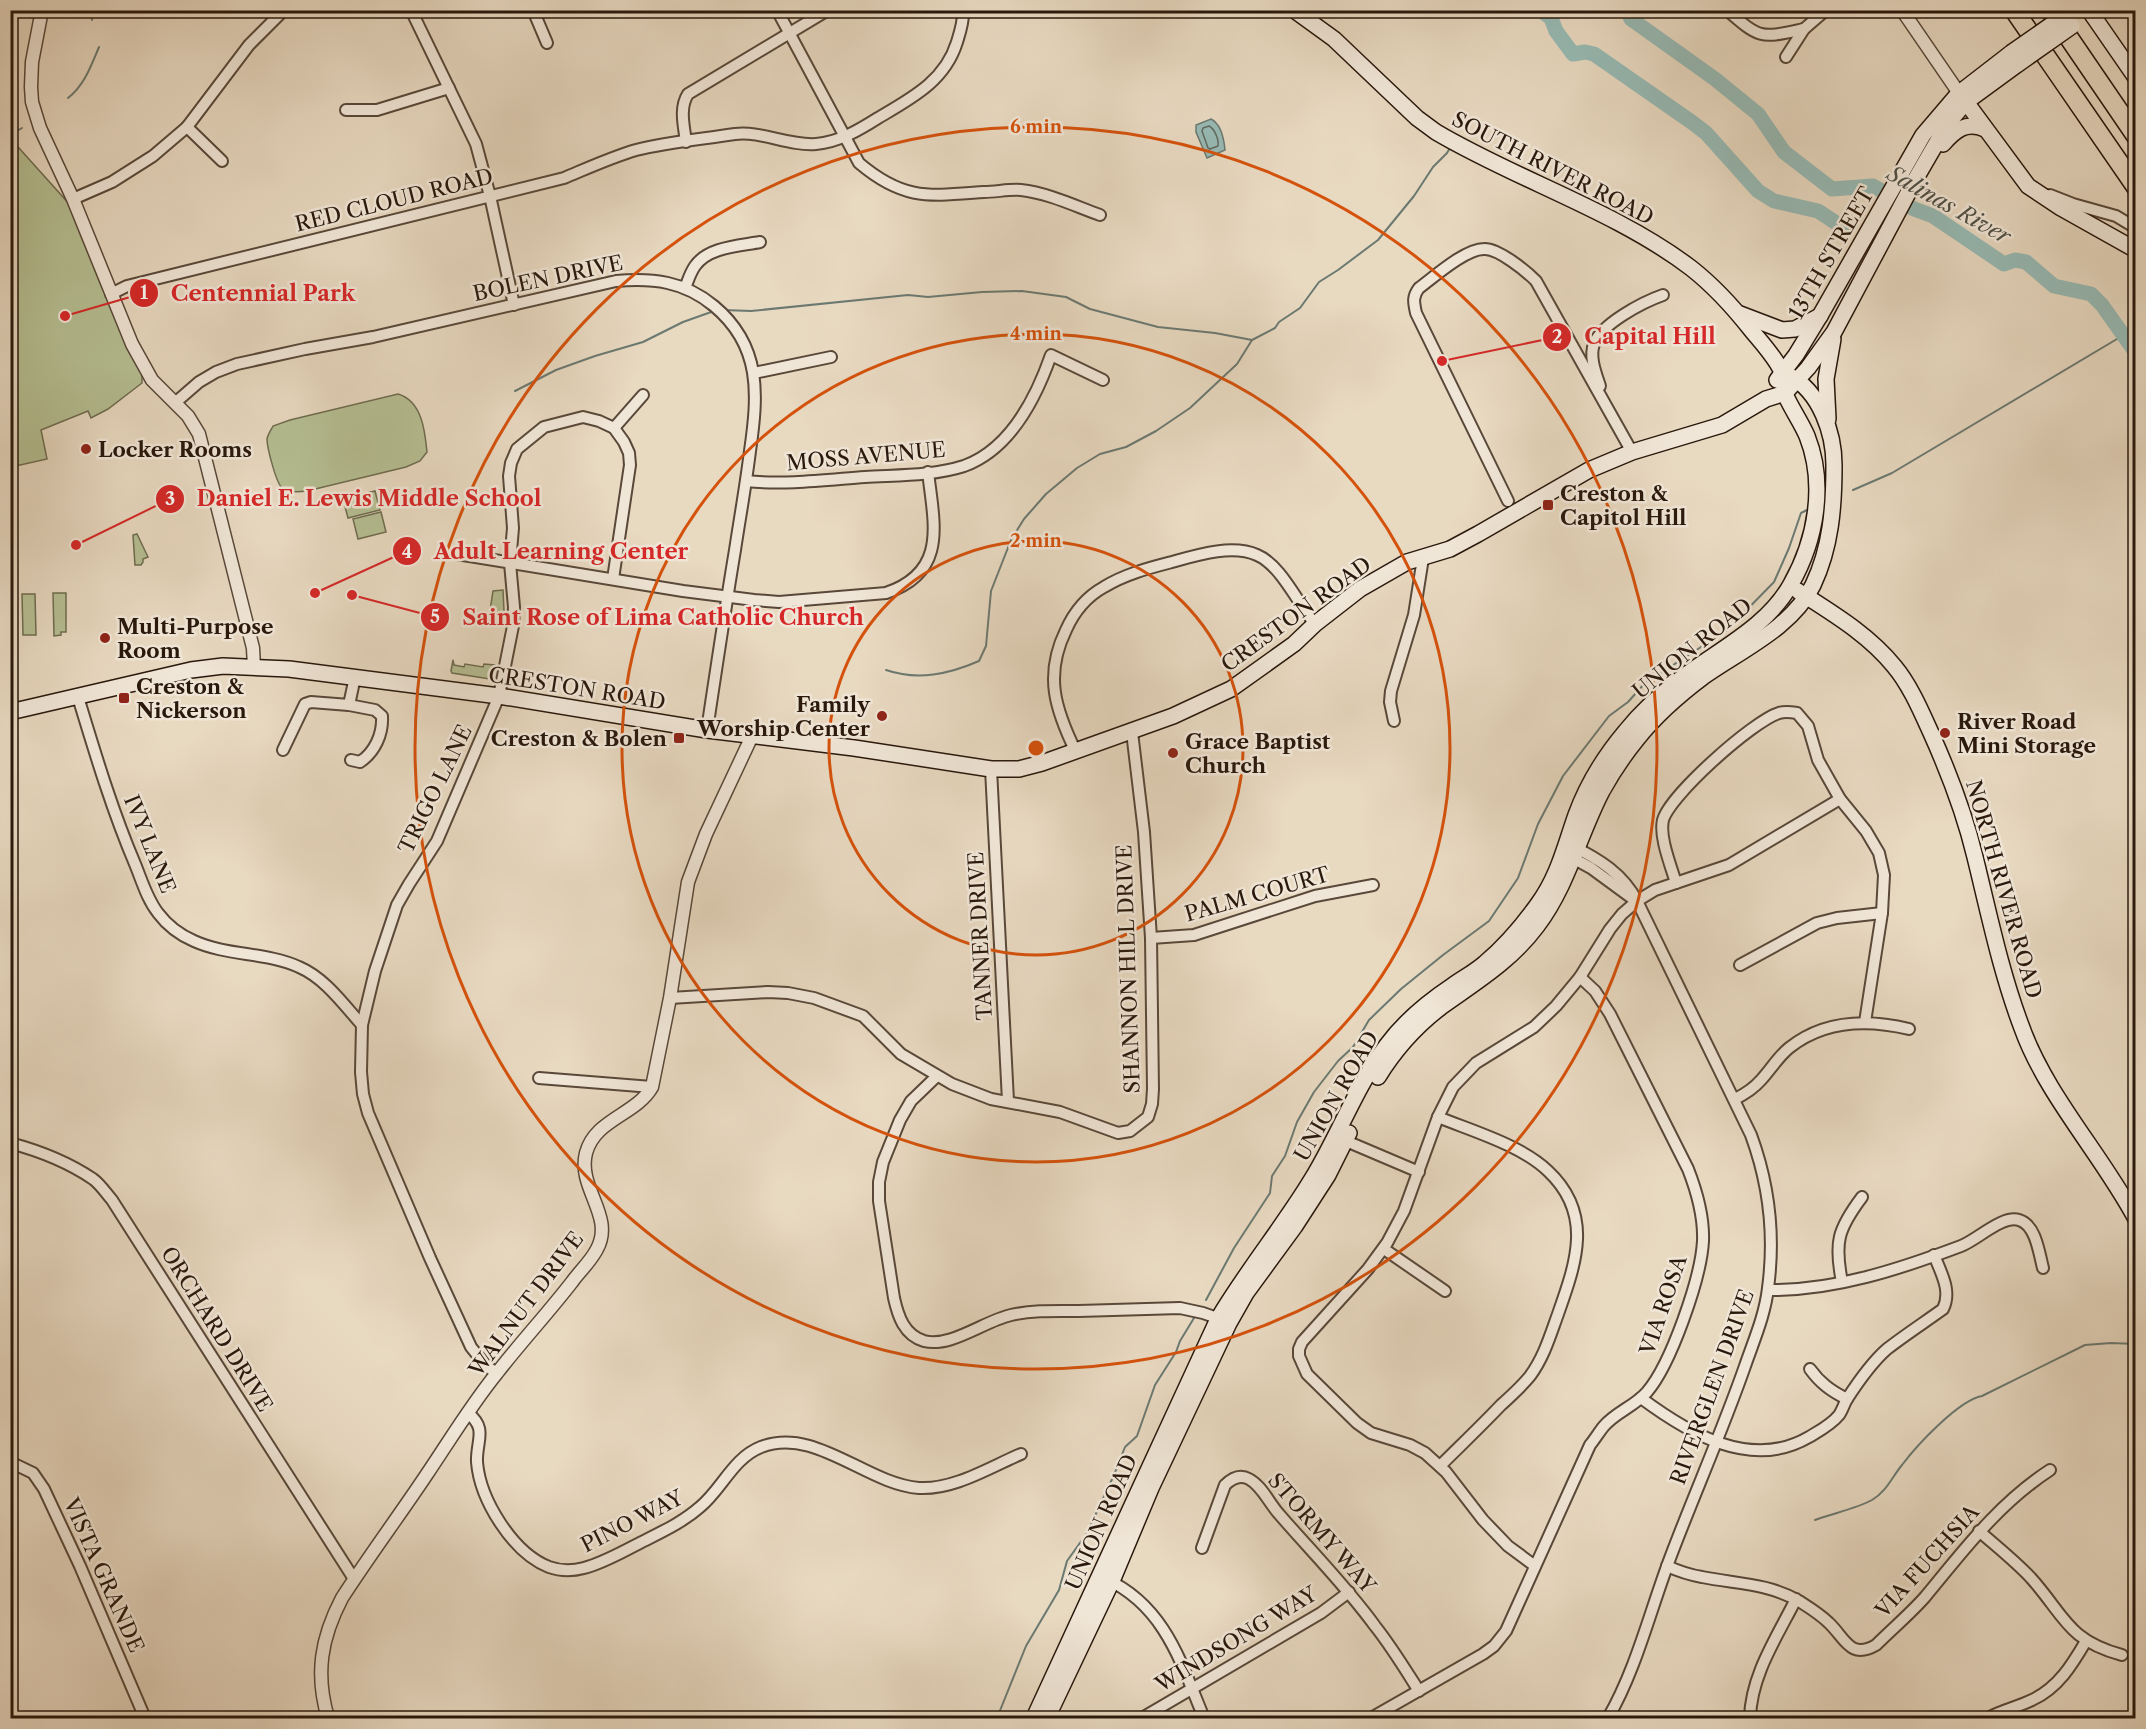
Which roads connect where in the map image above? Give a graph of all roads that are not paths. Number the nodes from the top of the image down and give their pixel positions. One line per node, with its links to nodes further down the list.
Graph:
1 (42, 10): 33 (street)
2 (284, 10): 23 (street)
3 (411, 10): 20 (street)
4 (533, 10): 17 (street)
5 (777, 10): 16 (street)
6 (828, 10): 16 (street)
7 (963, 10): 25 (street, RED CLOUD ROAD)
8 (1294, 10): 42 (main road, SOUTH RIVER ROAD)
9 (1726, 10): 15 (street)
10 (1826, 10): 15 (street)
11 (1902, 10): 21 (street)
12 (2014, 10): 31 (highway)
13 (2092, 11): 14 (main road, 13TH STREET); 19 (main road)
14 (2065, 16): 21 (main road, 13TH STREET, bridge); 26 (highway)
15 (1804, 29): 18 (street)
16 (789, 34): 25 (street); 27 (street)
17 (547, 43)
18 (1786, 57)
19 (2136, 78)
20 (449, 88): 22 (street); 32 (street)
21 (1962, 98): 24 (main road); 28 (main road, 13TH STREET)
22 (346, 110)
23 (187, 127): 29 (street); 33 (street)
24 (1985, 129): 28 (main road); 30 (main road)
25 (845, 136): 27 (street, RED CLOUD ROAD); 34 (street)
26 (2136, 136)
27 (686, 142): 32 (street, RED CLOUD ROAD)
28 (1932, 144): 43 (main road, 13TH STREET); 44 (main road, 13TH STREET)
29 (222, 161)
30 (2028, 186): 35 (street); 37 (main road)
31 (2136, 186)
32 (490, 196): 39 (street, RED CLOUD ROAD); 41 (street)
33 (73, 199): 39 (street)
34 (1100, 215)
35 (2136, 228)
36 (760, 242): 38 (street)
37 (2134, 249)
38 (685, 288): 41 (street, BOLEN DRIVE); 47 (street, BOLEN DRIVE)
39 (111, 294): 53 (street)
40 (1663, 295): 54 (street)
41 (514, 304): 53 (street, BOLEN DRIVE)
42 (1738, 313): 43 (main road); 46 (main road, SOUTH RIVER ROAD)
43 (1821, 315): 46 (main road, 13TH STREET)
44 (1836, 328): 49 (main road, CRESTON ROAD); 56 (main road)
45 (831, 357): 47 (street)
46 (1782, 372): 49 (main road); 50 (main road); 52 (main road, CRESTON ROAD)
47 (754, 373): 59 (street, BOLEN DRIVE)
48 (1103, 380): 58 (street, MOSS AVENUE)
49 (1797, 380): 50 (main road, CRESTON ROAD); 56 (main road)
50 (1785, 393): 52 (main road, CRESTON ROAD); 65 (main road)
51 (643, 395): 55 (street)
52 (1766, 399): 57 (main road, CRESTON ROAD)
53 (176, 402): 69 (street)
54 (1605, 404): 57 (street); 60 (street)
55 (614, 428): 63 (street, TRIGO LANE); 64 (street)
56 (1831, 437): 66 (main road)
57 (1632, 452): 62 (main road, CRESTON ROAD)
58 (928, 472): 59 (street, MOSS AVENUE); 67 (street)
59 (746, 481): 67 (street, BOLEN DRIVE)
60 (1508, 501)
61 (457, 554): 63 (street)
62 (1423, 558): 68 (main road, CRESTON ROAD); 75 (street)
63 (510, 563): 64 (street); 71 (street, TRIGO LANE)
64 (613, 579): 67 (street)
65 (1790, 586): 66 (main road, NORTH RIVER ROAD); 84 (main road, UNION ROAD)
66 (1806, 596): 84 (main road, UNION ROAD); 106 (main road, NORTH RIVER ROAD)
67 (727, 597): 76 (street, BOLEN DRIVE)
68 (1315, 624): 77 (main road, CRESTON ROAD); 80 (street)
69 (254, 667): 70 (main road, CRESTON ROAD); 72 (main road, CRESTON ROAD)
70 (355, 677): 71 (main road, CRESTON ROAD); 73 (street)
71 (499, 696): 76 (main road, CRESTON ROAD); 94 (street, TRIGO LANE)
72 (78, 697): 74 (main road, CRESTON ROAD); 94 (street, IVY LANE)
73 (349, 705): 79 (street); 81 (street)
74 (10, 712)
75 (1394, 721)
76 (706, 730): 78 (main road, CRESTON ROAD)
77 (1132, 732): 80 (main road, CRESTON ROAD); 89 (street, SHANNON HILL DRIVE)
78 (752, 736): 82 (main road, CRESTON ROAD); 92 (street)
79 (283, 750)
80 (1076, 752): 82 (main road, CRESTON ROAD)
81 (351, 760)
82 (991, 769): 100 (street, TANNER DRIVE)
83 (1840, 799): 85 (street); 85 (street); 88 (street)
84 (1570, 851): 87 (street, RIVERGLEN DRIVE); 102 (main road, UNION ROAD)
85 (1676, 883): 87 (street)
86 (1373, 885): 89 (street, PALM COURT)
87 (1636, 901): 91 (street); 99 (street, RIVERGLEN DRIVE)
88 (1882, 913): 90 (street); 93 (street)
89 (1151, 938): 100 (street, SHANNON HILL DRIVE)
90 (1740, 965)
91 (1580, 977): 101 (street); 116 (street, VIA ROSA)
92 (670, 998): 96 (street, SHANNON HILL DRIVE); 98 (street)
93 (1865, 1022): 95 (street); 99 (street)
94 (362, 1025): 115 (street, TRIGO LANE)
95 (1909, 1029)
96 (937, 1076): 100 (street, SHANNON HILL DRIVE); 113 (street)
97 (538, 1078): 98 (street)
98 (652, 1088): 115 (street, WALNUT DRIVE)
99 (1735, 1099): 111 (street, RIVERGLEN DRIVE)
100 (1008, 1101)
101 (1438, 1117): 104 (street); 122 (street)
102 (1340, 1139): 104 (street); 113 (main road, UNION ROAD)
103 (10, 1143): 128 (street, ORCHARD DRIVE)
104 (1419, 1172): 107 (street)
105 (1862, 1197): 110 (street)
106 (2136, 1219)
107 (1384, 1249): 112 (street); 122 (street)
108 (1934, 1256): 109 (street); 110 (street); 117 (street)
109 (2043, 1268)
110 (1842, 1282): 111 (street)
111 (1768, 1290): 119 (street, RIVERGLEN DRIVE)
112 (1445, 1291)
113 (1223, 1321): 129 (main road, UNION ROAD)
114 (1810, 1369): 117 (street)
115 (497, 1373): 118 (street, WALNUT DRIVE)
116 (1641, 1398): 119 (street); 126 (street, VIA ROSA)
117 (1847, 1400): 119 (street)
118 (468, 1413): 120 (street, PINO WAY); 128 (street, WALNUT DRIVE)
119 (1716, 1442): 127 (street, RIVERGLEN DRIVE)
120 (1022, 1454)
121 (10, 1462): 136 (street, VISTA GRANDE)
122 (1440, 1466): 126 (street)
123 (2050, 1470): 124 (street, VIA FUCHSIA)
124 (1979, 1531): 131 (street, VIA FUCHSIA); 132 (street)
125 (1202, 1548): 130 (street, STORMY WAY)
126 (1535, 1566): 135 (street, VIA ROSA)
127 (1667, 1566): 131 (street, VIA FUCHSIA); 143 (street, RIVERGLEN DRIVE)
128 (354, 1579): 137 (street, WALNUT DRIVE)
129 (1106, 1579): 134 (street); 138 (main road, UNION ROAD); 139 (main road, UNION ROAD)
130 (1349, 1593): 134 (street, WINDSONG WAY); 135 (street, STORMY WAY)
131 (1796, 1599): 144 (street)
132 (2086, 1641): 133 (street); 145 (street)
133 (2122, 1655)
134 (1192, 1688): 140 (street, WINDSONG WAY); 141 (street)
135 (1419, 1690): 142 (street, VIA ROSA)
136 (145, 1719)
137 (328, 1719)
138 (1034, 1719)
139 (1047, 1719)
140 (1142, 1719)
141 (1204, 1719)
142 (1371, 1719)
143 (1608, 1719)
144 (1750, 1719)
145 (1988, 1719)

